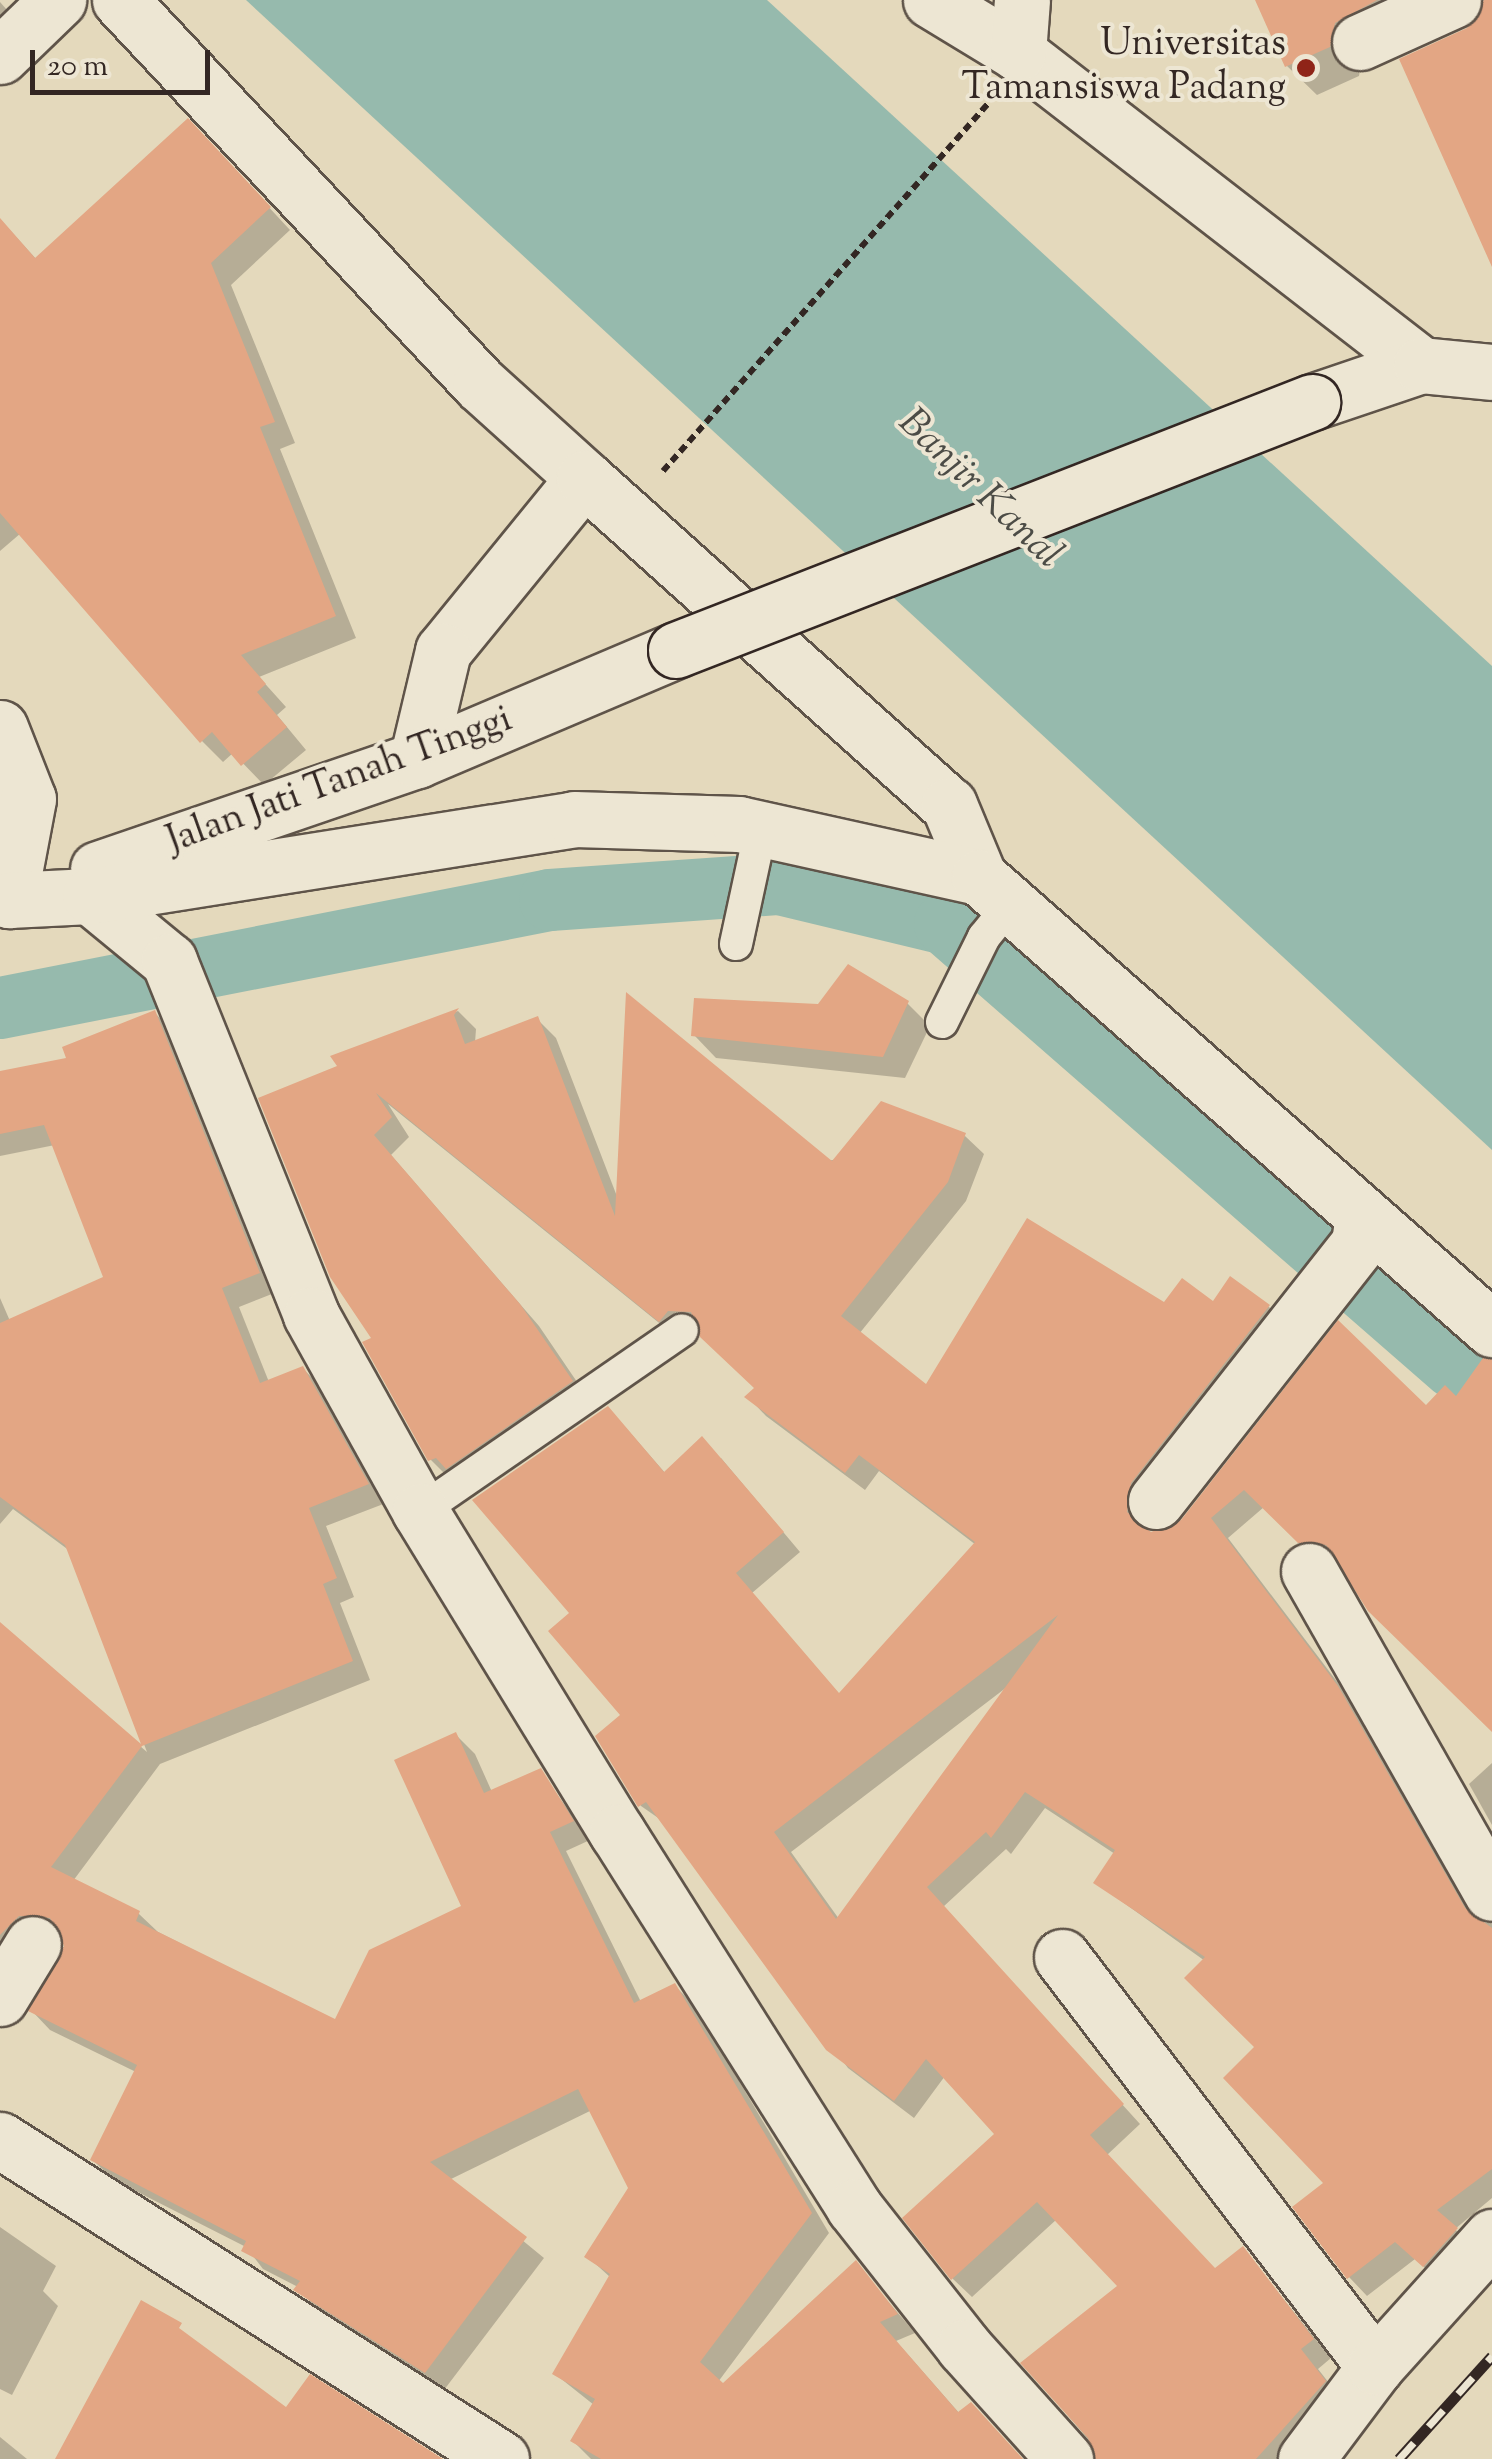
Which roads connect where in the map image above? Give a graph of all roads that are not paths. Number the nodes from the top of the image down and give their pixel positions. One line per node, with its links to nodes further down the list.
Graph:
1 (58, 0): 7 (street)
2 (120, 0): 11 (street)
3 (931, 0): 8 (street)
4 (1022, 0): 8 (street)
5 (1453, 0): 6 (street)
6 (1360, 42)
7 (0, 56)
8 (1007, 73): 9 (street)
9 (1420, 365): 10 (street); 13 (street, Jalan Jati Tanah Tinggi, bridge)
10 (1492, 372)
11 (584, 478): 13 (street); 17 (street)
12 (0, 728): 16 (street)
13 (417, 760): 16 (street, Jalan Jati Tanah Tinggi)
14 (748, 836): 15 (street); 17 (street); 18 (lane)
15 (90, 896): 16 (street); 24 (street)
16 (4, 901)
17 (991, 906): 19 (lane); 20 (street)
18 (739, 930)
19 (946, 1013)
20 (1361, 1230): 21 (street); 23 (street)
21 (1492, 1328)
22 (682, 1330): 24 (lane)
23 (1156, 1501)
24 (420, 1511): 34 (street)
25 (1309, 1571): 26 (street)
26 (1492, 1893)
27 (33, 1944): 29 (street)
28 (1062, 1958): 32 (street)
29 (0, 1998)
30 (0, 2140): 33 (street)
31 (1492, 2237): 32 (street)
32 (1375, 2367): 35 (street)
33 (501, 2459)
34 (1065, 2459)
35 (1306, 2459)

